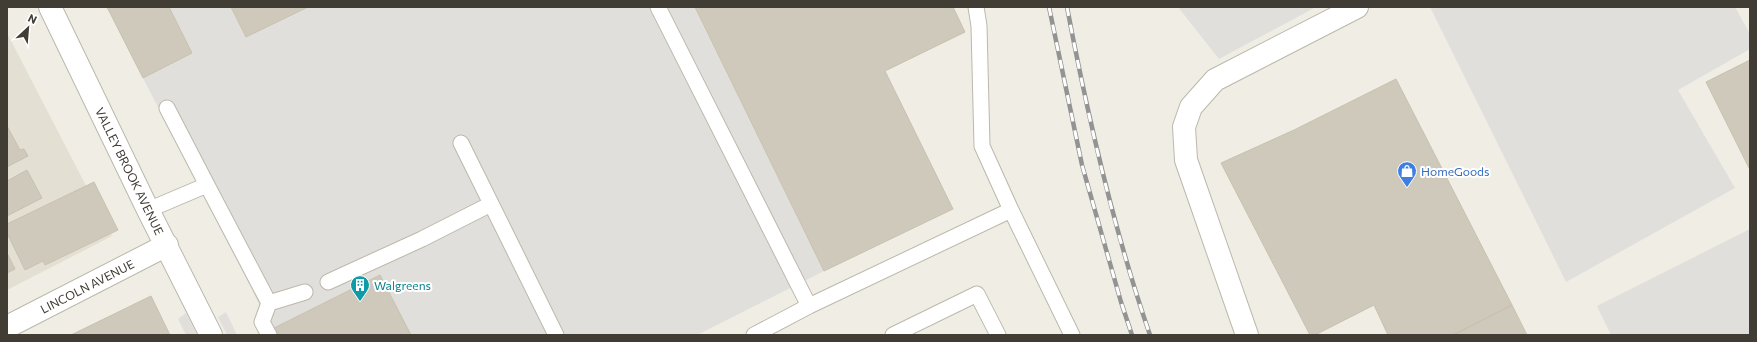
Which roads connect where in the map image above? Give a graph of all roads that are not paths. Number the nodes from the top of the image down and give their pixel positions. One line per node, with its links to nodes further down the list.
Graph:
1 (50, 7): 9 (street, VALLEY BROOK AVENUE)
2 (658, 7): 15 (lane)
3 (976, 7): 10 (lane)
4 (1357, 7): 24 (street)
5 (167, 108): 7 (lane)
6 (461, 143): 8 (lane)
7 (207, 185): 9 (lane); 14 (lane)
8 (491, 204): 12 (lane); 19 (lane)
9 (148, 210): 11 (street, VALLEY BROOK AVENUE)
10 (1011, 210): 15 (lane); 23 (lane)
11 (167, 245): 16 (street, LINCOLN AVENUE); 17 (street, VALLEY BROOK AVENUE)
12 (328, 282)
13 (305, 292): 14 (lane)
14 (270, 303): 18 (lane)
15 (809, 306): 20 (lane)
16 (7, 326)
17 (211, 335)
18 (269, 335)
19 (556, 335)
20 (754, 335)
21 (893, 335): 22 (lane)
22 (998, 335)
23 (1072, 335)
24 (1247, 335)

